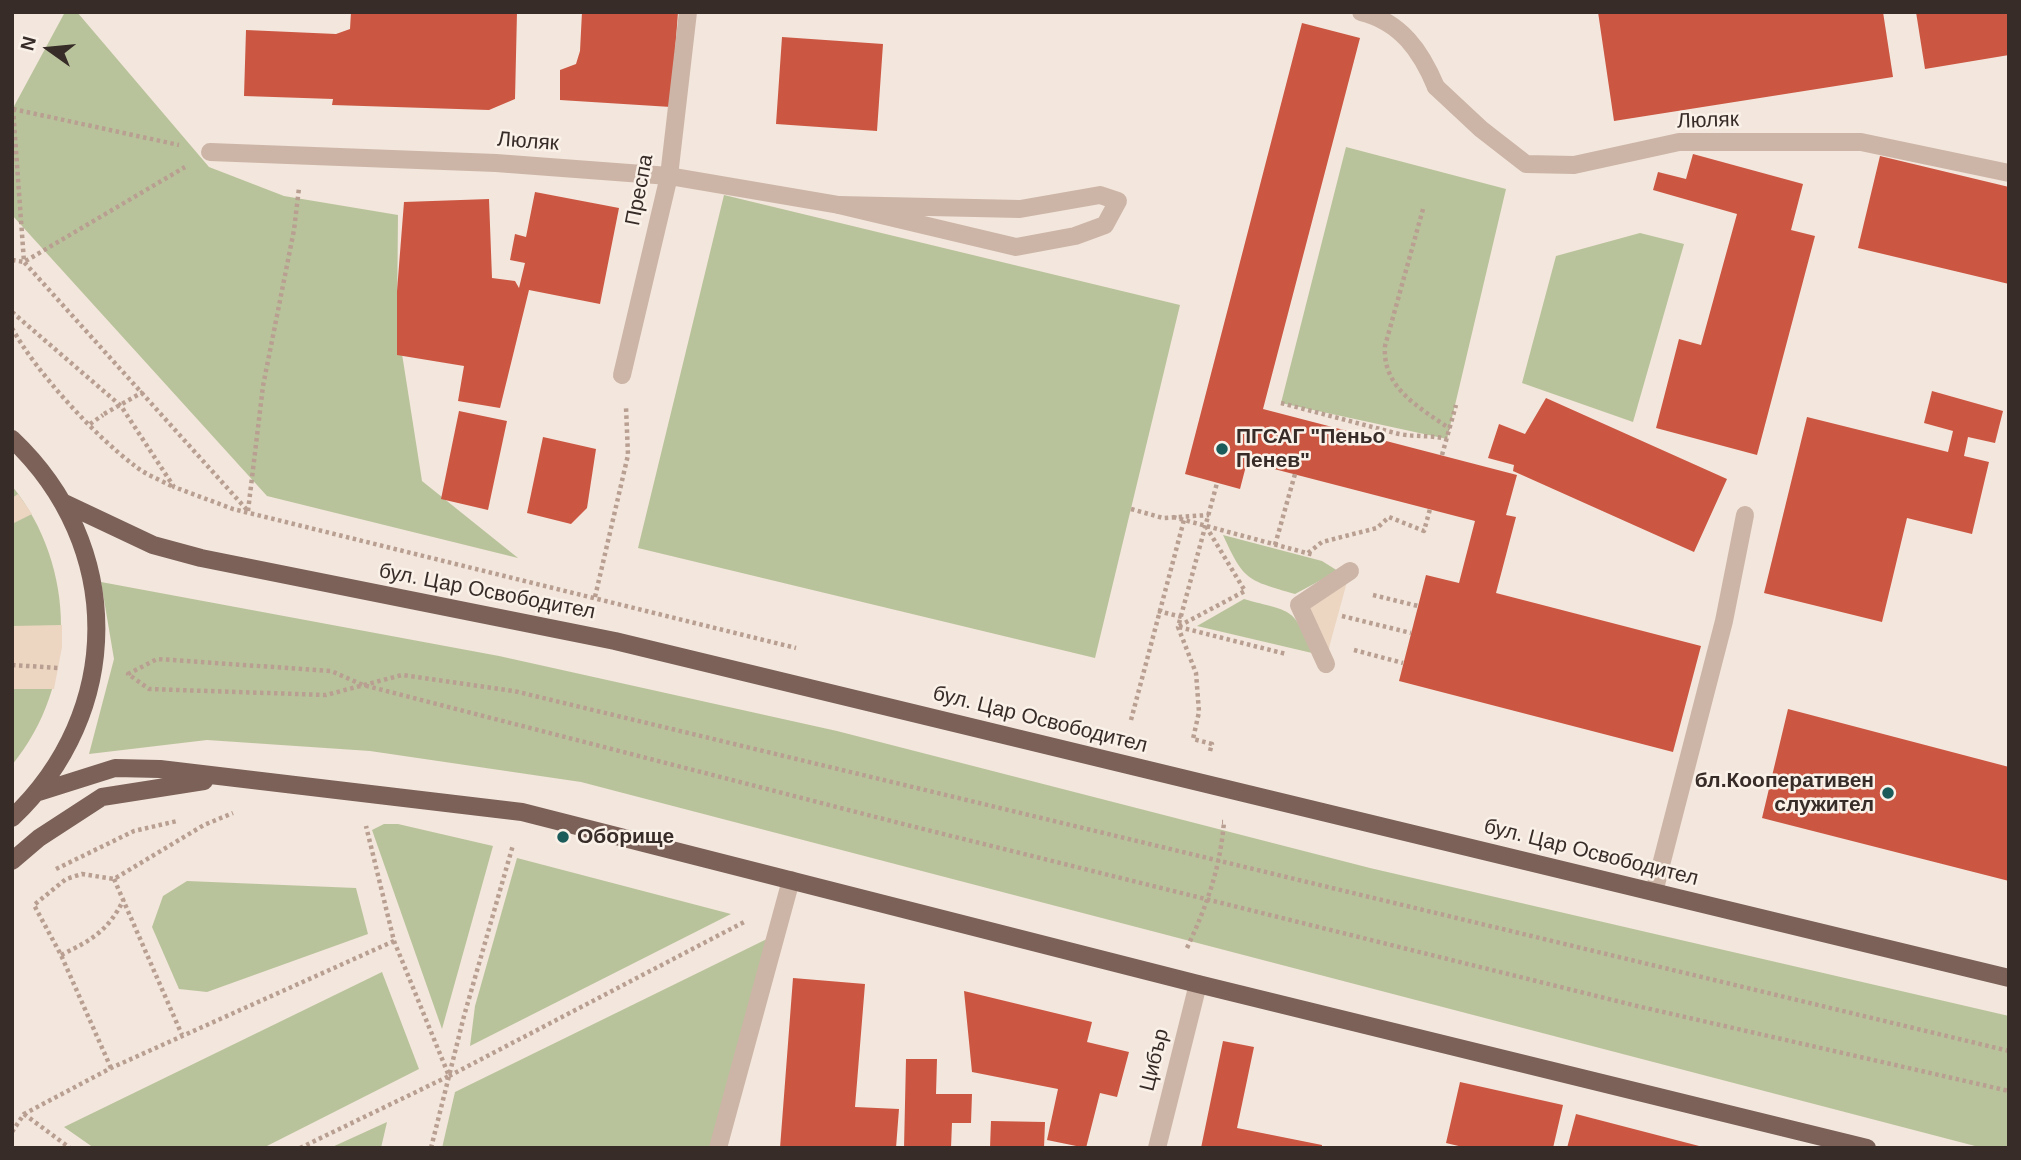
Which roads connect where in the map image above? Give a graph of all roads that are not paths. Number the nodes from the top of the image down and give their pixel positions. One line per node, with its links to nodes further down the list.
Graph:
1 (688, 12): 5 (street, Преспа)
2 (1361, 12): 4 (street, Люляк)
3 (210, 152): 5 (street, Люляк)
4 (2009, 173)
5 (669, 176): 6 (street, Люляк); 7 (street, Преспа)
6 (839, 205): 6 (street, Люляк)
7 (622, 375)
8 (12, 439): 9 (main road)
9 (64, 503): 14 (main road); 18 (main road, бул. Цар Освободител)
10 (1745, 514): 18 (street)
11 (1350, 571): 12 (street)
12 (1326, 664)
13 (221, 778): 14 (main road); 16 (main road); 17 (main road)
14 (39, 792): 15 (main road)
15 (12, 818)
16 (12, 861)
17 (791, 880): 20 (main road); 21 (street)
18 (1654, 892): 19 (main road, бул. Цар Освободител)
19 (2009, 978)
20 (1198, 984): 22 (street, Цибър); 23 (main road)
21 (718, 1148)
22 (1157, 1148)
23 (1867, 1148)

